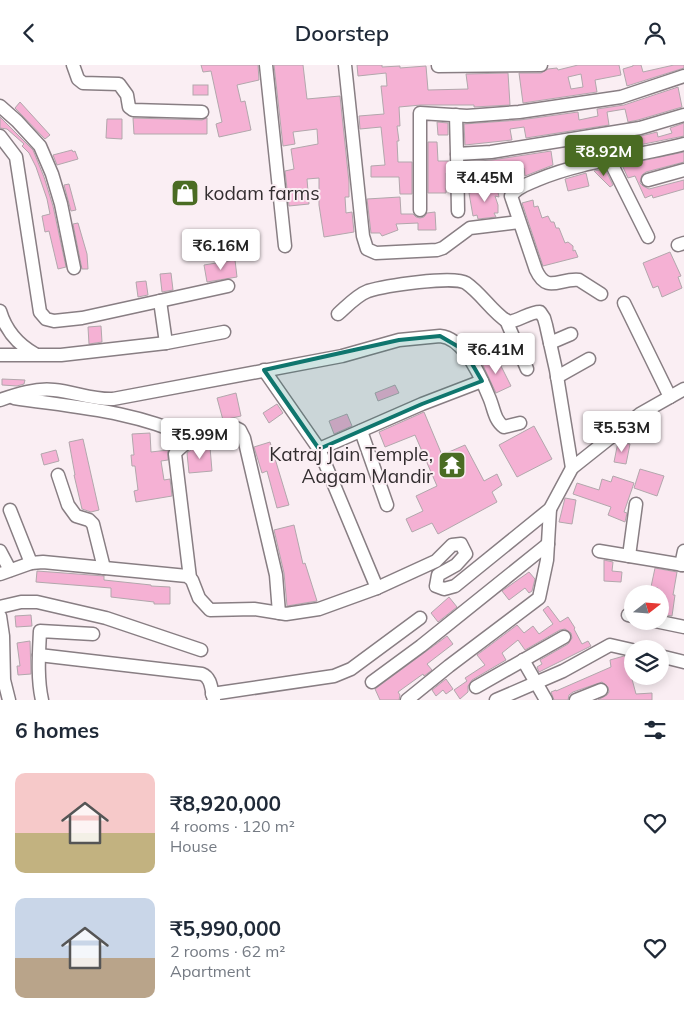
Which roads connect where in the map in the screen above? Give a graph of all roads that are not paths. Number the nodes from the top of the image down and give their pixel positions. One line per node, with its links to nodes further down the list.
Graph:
1 (73, 65): 7 (street)
2 (266, 65): 21 (street)
3 (345, 65): 19 (street)
4 (541, 65): 5 (street)
5 (438, 66)
6 (684, 76): 9 (street)
7 (202, 111)
8 (3, 114): 22 (street)
9 (456, 115): 13 (street); 17 (street)
10 (684, 115): 13 (street)
11 (0, 136): 25 (street)
12 (684, 144): 14 (street)
13 (457, 154): 18 (street)
14 (608, 159): 19 (street); 20 (street)
15 (684, 170): 16 (street)
16 (648, 179)
17 (420, 210)
18 (458, 211)
19 (519, 222): 24 (street)
20 (648, 237)
21 (285, 246)
22 (74, 268)
23 (228, 286): 25 (street)
24 (601, 295)
25 (160, 301): 32 (street)
26 (624, 303): 42 (street)
27 (0, 311): 35 (street)
28 (338, 314): 29 (street)
29 (506, 320): 33 (street); 37 (street)
30 (224, 332): 32 (street)
31 (571, 334): 33 (street)
32 (166, 343): 35 (street)
33 (550, 343): 39 (street)
34 (0, 355): 35 (street)
35 (36, 355)
36 (589, 359): 39 (street)
37 (528, 369)
38 (264, 370): 40 (street); 43 (street); 47 (street)
39 (558, 377): 48 (street)
40 (482, 381): 44 (street); 45 (street)
41 (684, 389): 42 (street)
42 (670, 397): 48 (street)
43 (4, 399): 46 (street)
44 (520, 423)
45 (361, 431): 47 (street); 51 (street)
46 (189, 437): 63 (street); 66 (street)
47 (319, 449): 64 (street)
48 (572, 467): 53 (street)
49 (58, 475): 61 (street)
50 (636, 504): 58 (street)
51 (387, 505)
52 (10, 509): 59 (street)
53 (550, 509): 54 (street); 64 (street)
54 (548, 544): 79 (street); 86 (street)
55 (0, 551): 62 (street)
56 (599, 551): 58 (street)
57 (684, 551): 60 (street)
58 (628, 556): 60 (street)
59 (31, 563): 61 (street); 62 (street)
60 (683, 565)
61 (104, 568): 63 (street)
62 (5, 572)
63 (190, 578): 66 (street)
64 (377, 588): 66 (street)
65 (0, 607): 74 (street)
66 (279, 613)
67 (0, 616): 84 (street)
68 (420, 618): 83 (street)
69 (669, 624): 70 (street)
70 (684, 627)
71 (93, 634): 75 (street)
72 (564, 637): 77 (street)
73 (624, 648): 80 (street)
74 (200, 650)
75 (39, 655): 83 (street); 85 (street)
76 (669, 658): 78 (street)
77 (523, 660): 80 (street); 81 (street)
78 (684, 662)
79 (372, 682)
80 (537, 682): 87 (street); 88 (street)
81 (476, 687)
82 (601, 690): 89 (street)
83 (213, 697)
84 (9, 700)
85 (42, 700)
86 (407, 700)
87 (496, 700)
88 (546, 700)
89 (576, 700)

